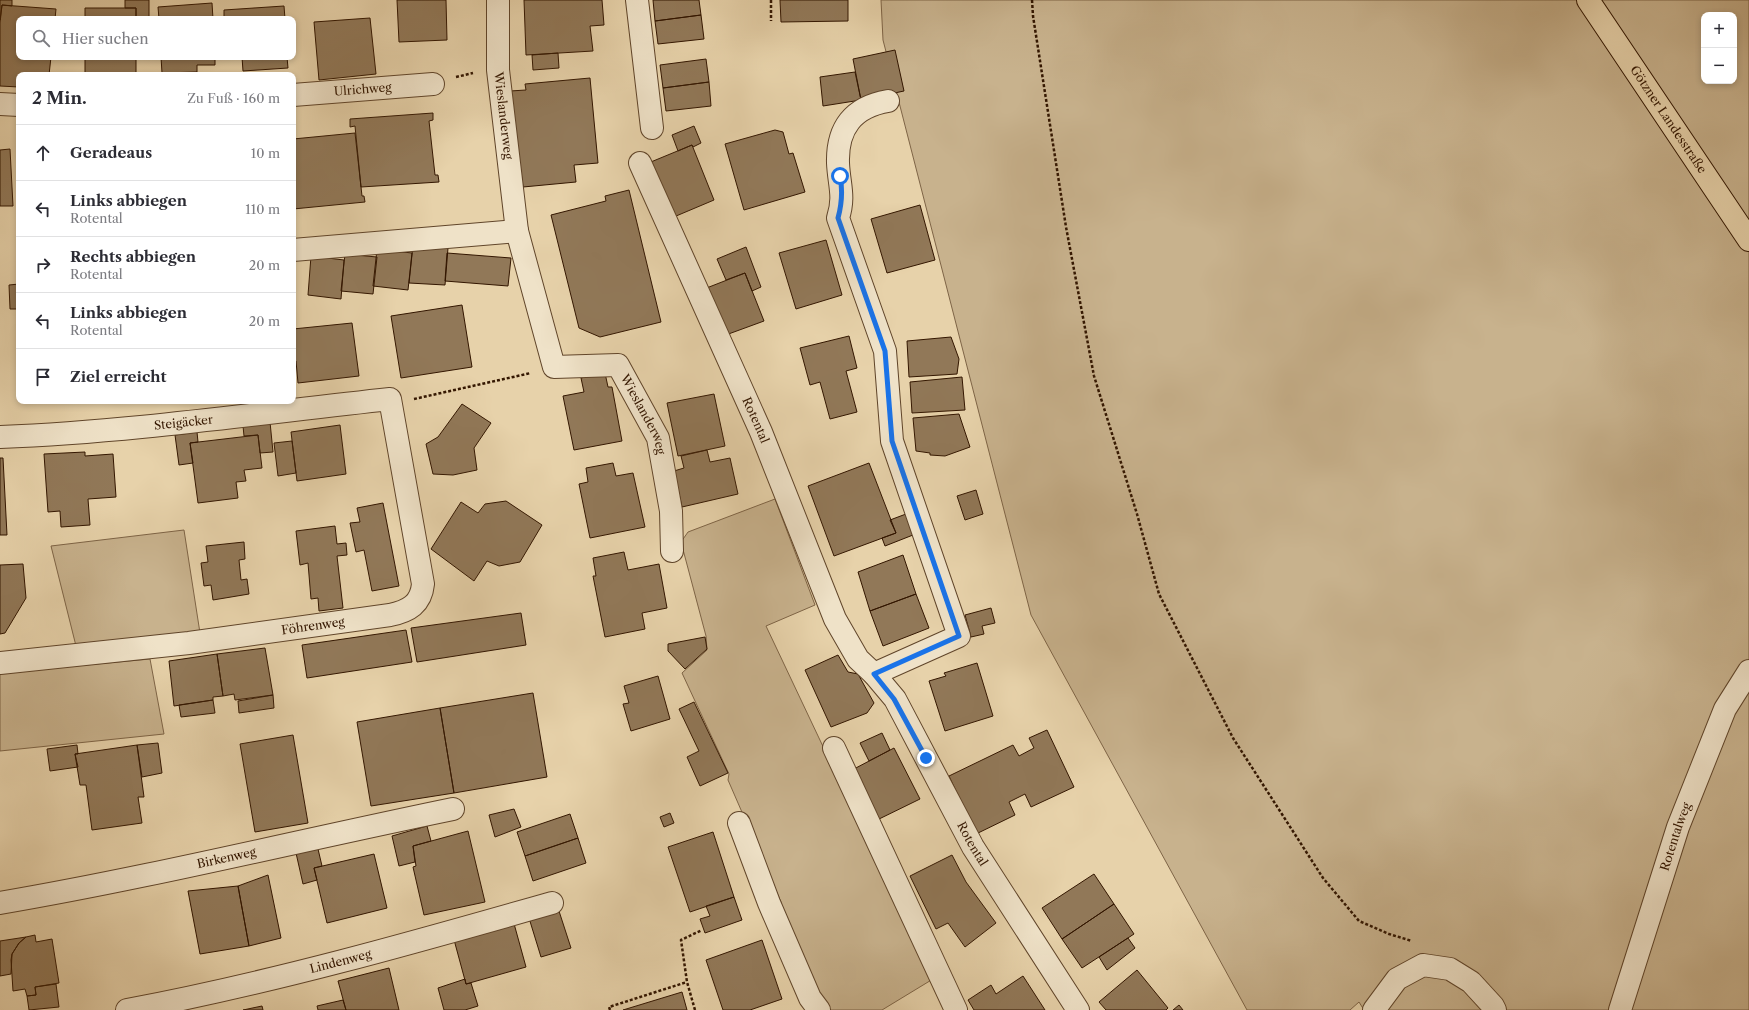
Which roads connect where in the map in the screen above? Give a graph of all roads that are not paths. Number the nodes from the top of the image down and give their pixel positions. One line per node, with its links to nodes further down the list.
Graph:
1 (498, 0): 11 (street, Wieslanderweg)
2 (637, 0): 9 (street)
3 (1588, 0): 12 (main road, Götzner Landesstraße)
4 (433, 84): 5 (street, Ulrichweg)
5 (296, 95)
6 (888, 100): 19 (street)
7 (0, 104): 8 (street)
8 (16, 105)
9 (652, 128)
10 (640, 163): 19 (street, Rotental)
11 (517, 231): 13 (street); 16 (street, Wieslanderweg)
12 (1749, 240)
13 (296, 250)
14 (390, 399): 15 (street, Steigäcker); 17 (street, Föhrenweg)
15 (0, 437)
16 (672, 550)
17 (0, 664)
18 (1749, 671): 31 (street, Rotentalweg)
19 (874, 674): 28 (street, Rotental)
20 (834, 748): 27 (street)
21 (453, 809): 23 (street, Birkenweg)
22 (739, 824): 26 (street)
23 (0, 903)
24 (552, 903): 25 (street, Lindenweg)
25 (127, 1010)
26 (819, 1010)
27 (956, 1010)
28 (1078, 1010)
29 (1374, 1010): 30 (street)
30 (1495, 1010)
31 (1620, 1010)

